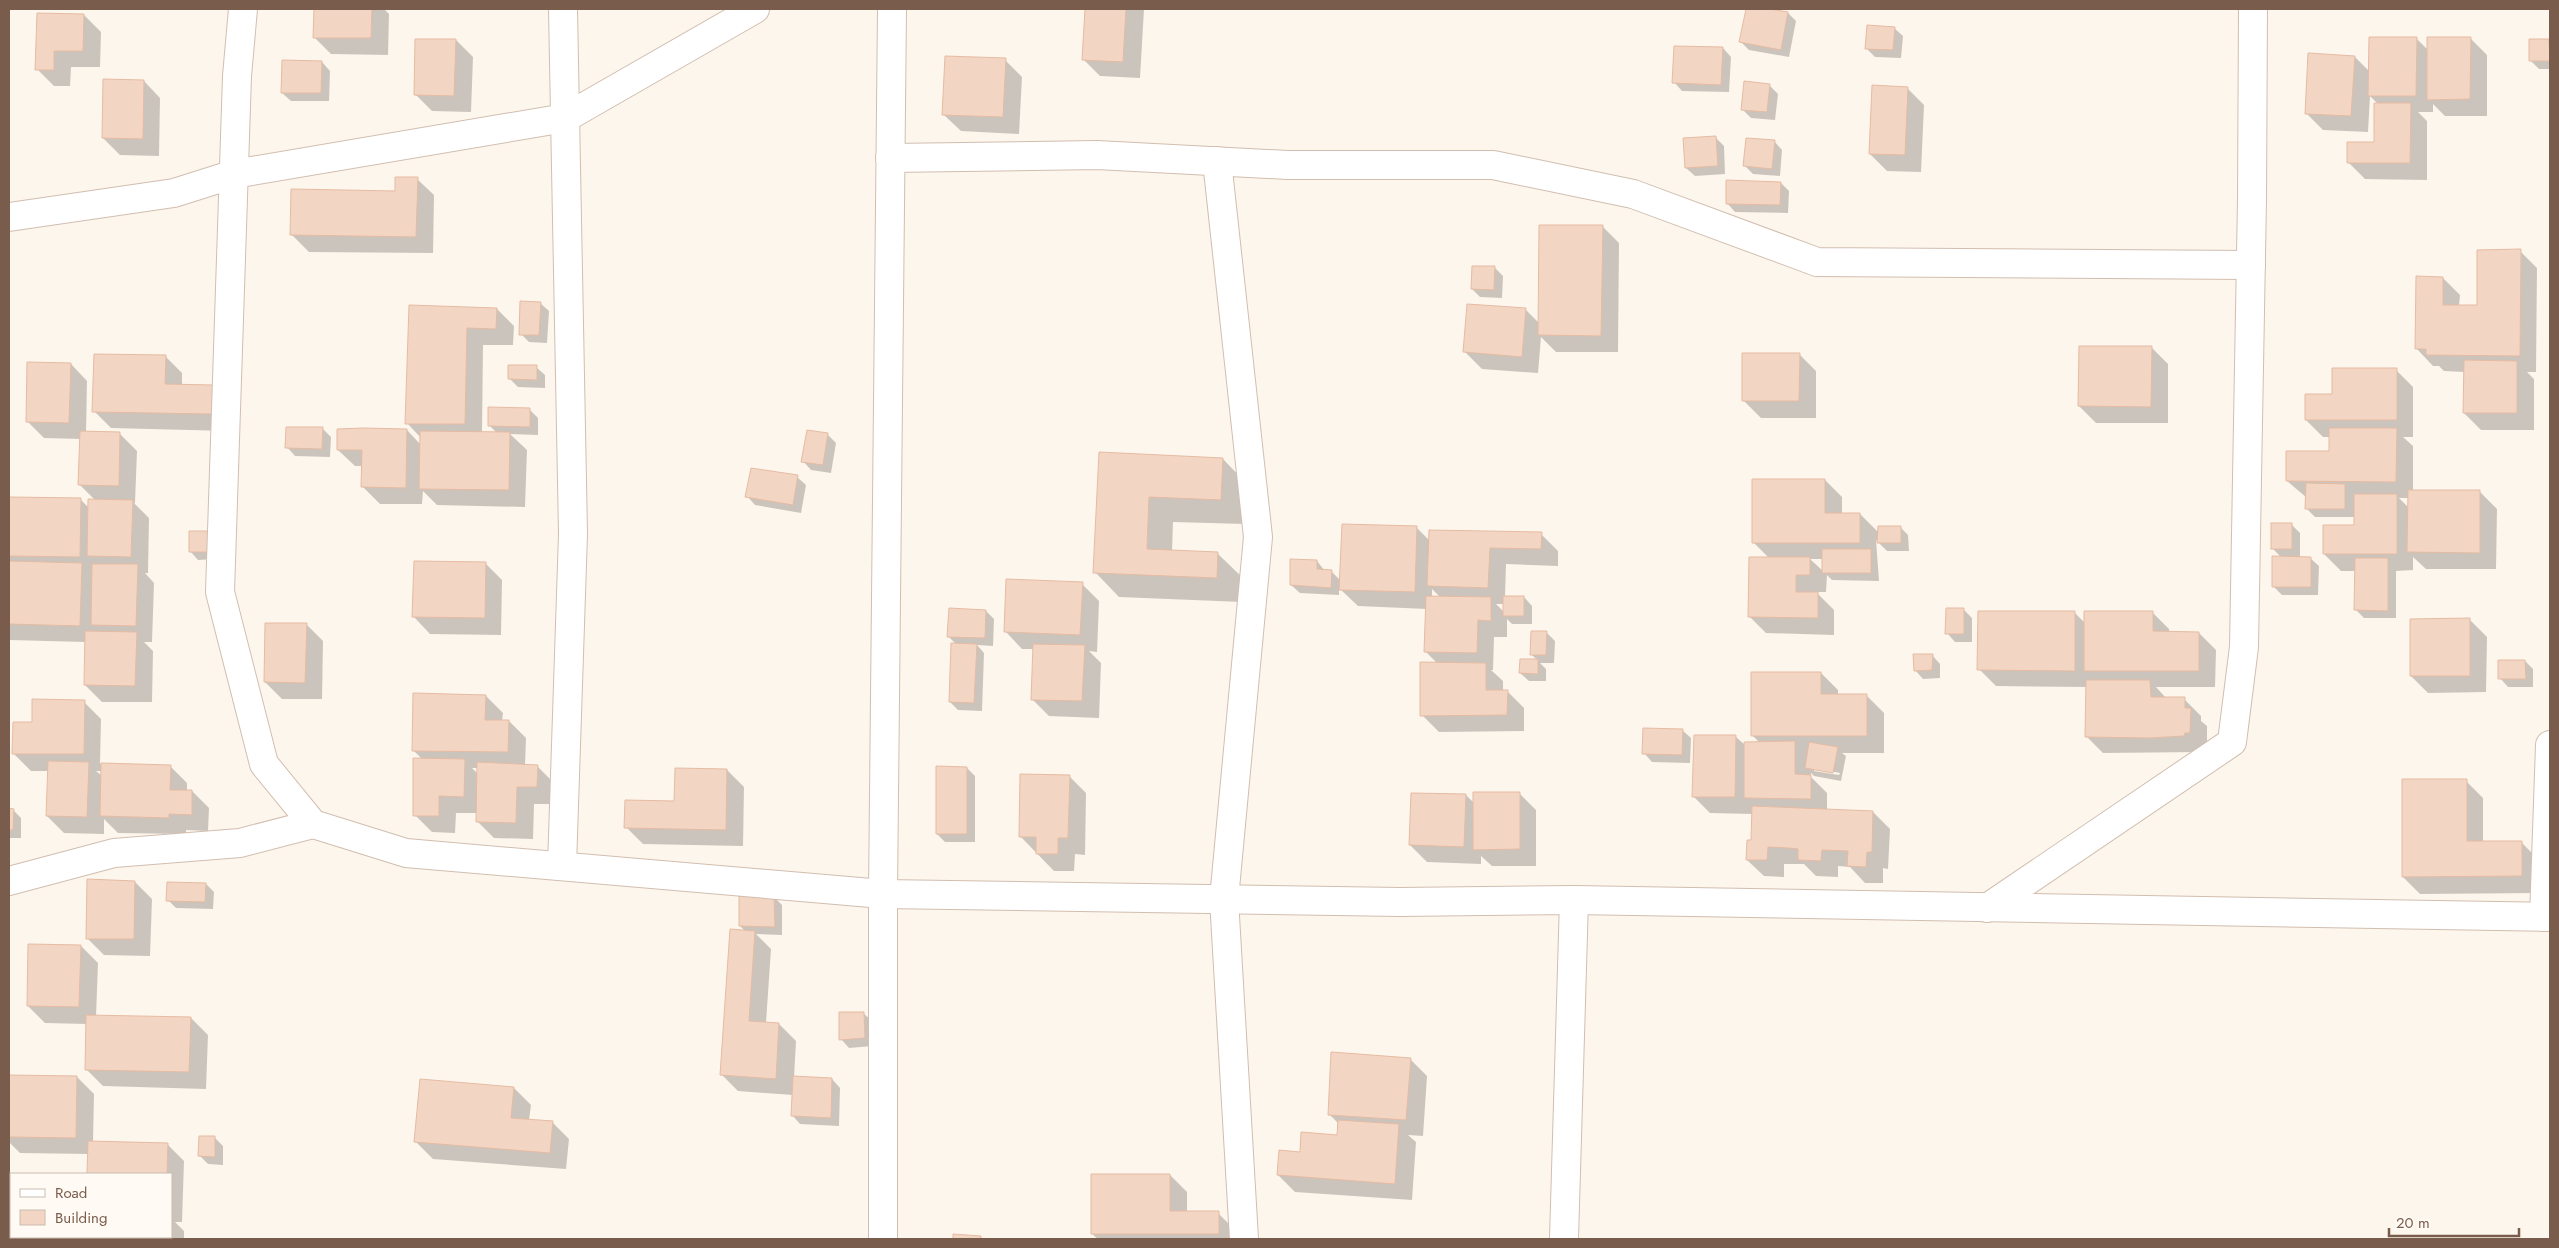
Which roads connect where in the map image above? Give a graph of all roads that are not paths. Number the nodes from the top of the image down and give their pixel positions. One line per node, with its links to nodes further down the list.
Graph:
1 (243, 9): 9 (street)
2 (563, 9): 6 (street)
3 (755, 9): 6 (street)
4 (892, 9): 7 (street)
5 (2253, 9): 11 (street)
6 (565, 118): 9 (street); 14 (street)
7 (890, 158): 8 (street); 16 (street)
8 (1217, 161): 11 (street); 17 (street)
9 (234, 174): 10 (street); 13 (street)
10 (9, 217)
11 (2251, 265): 19 (street)
12 (2550, 745): 20 (street)
13 (313, 824): 14 (street); 15 (street)
14 (562, 866): 16 (street)
15 (9, 881)
16 (883, 894): 17 (street); 21 (street)
17 (1224, 899): 18 (street); 22 (street)
18 (1574, 900): 19 (street); 23 (street)
19 (1987, 908): 20 (street)
20 (2547, 917)
21 (883, 1239)
22 (1244, 1239)
23 (1564, 1239)

